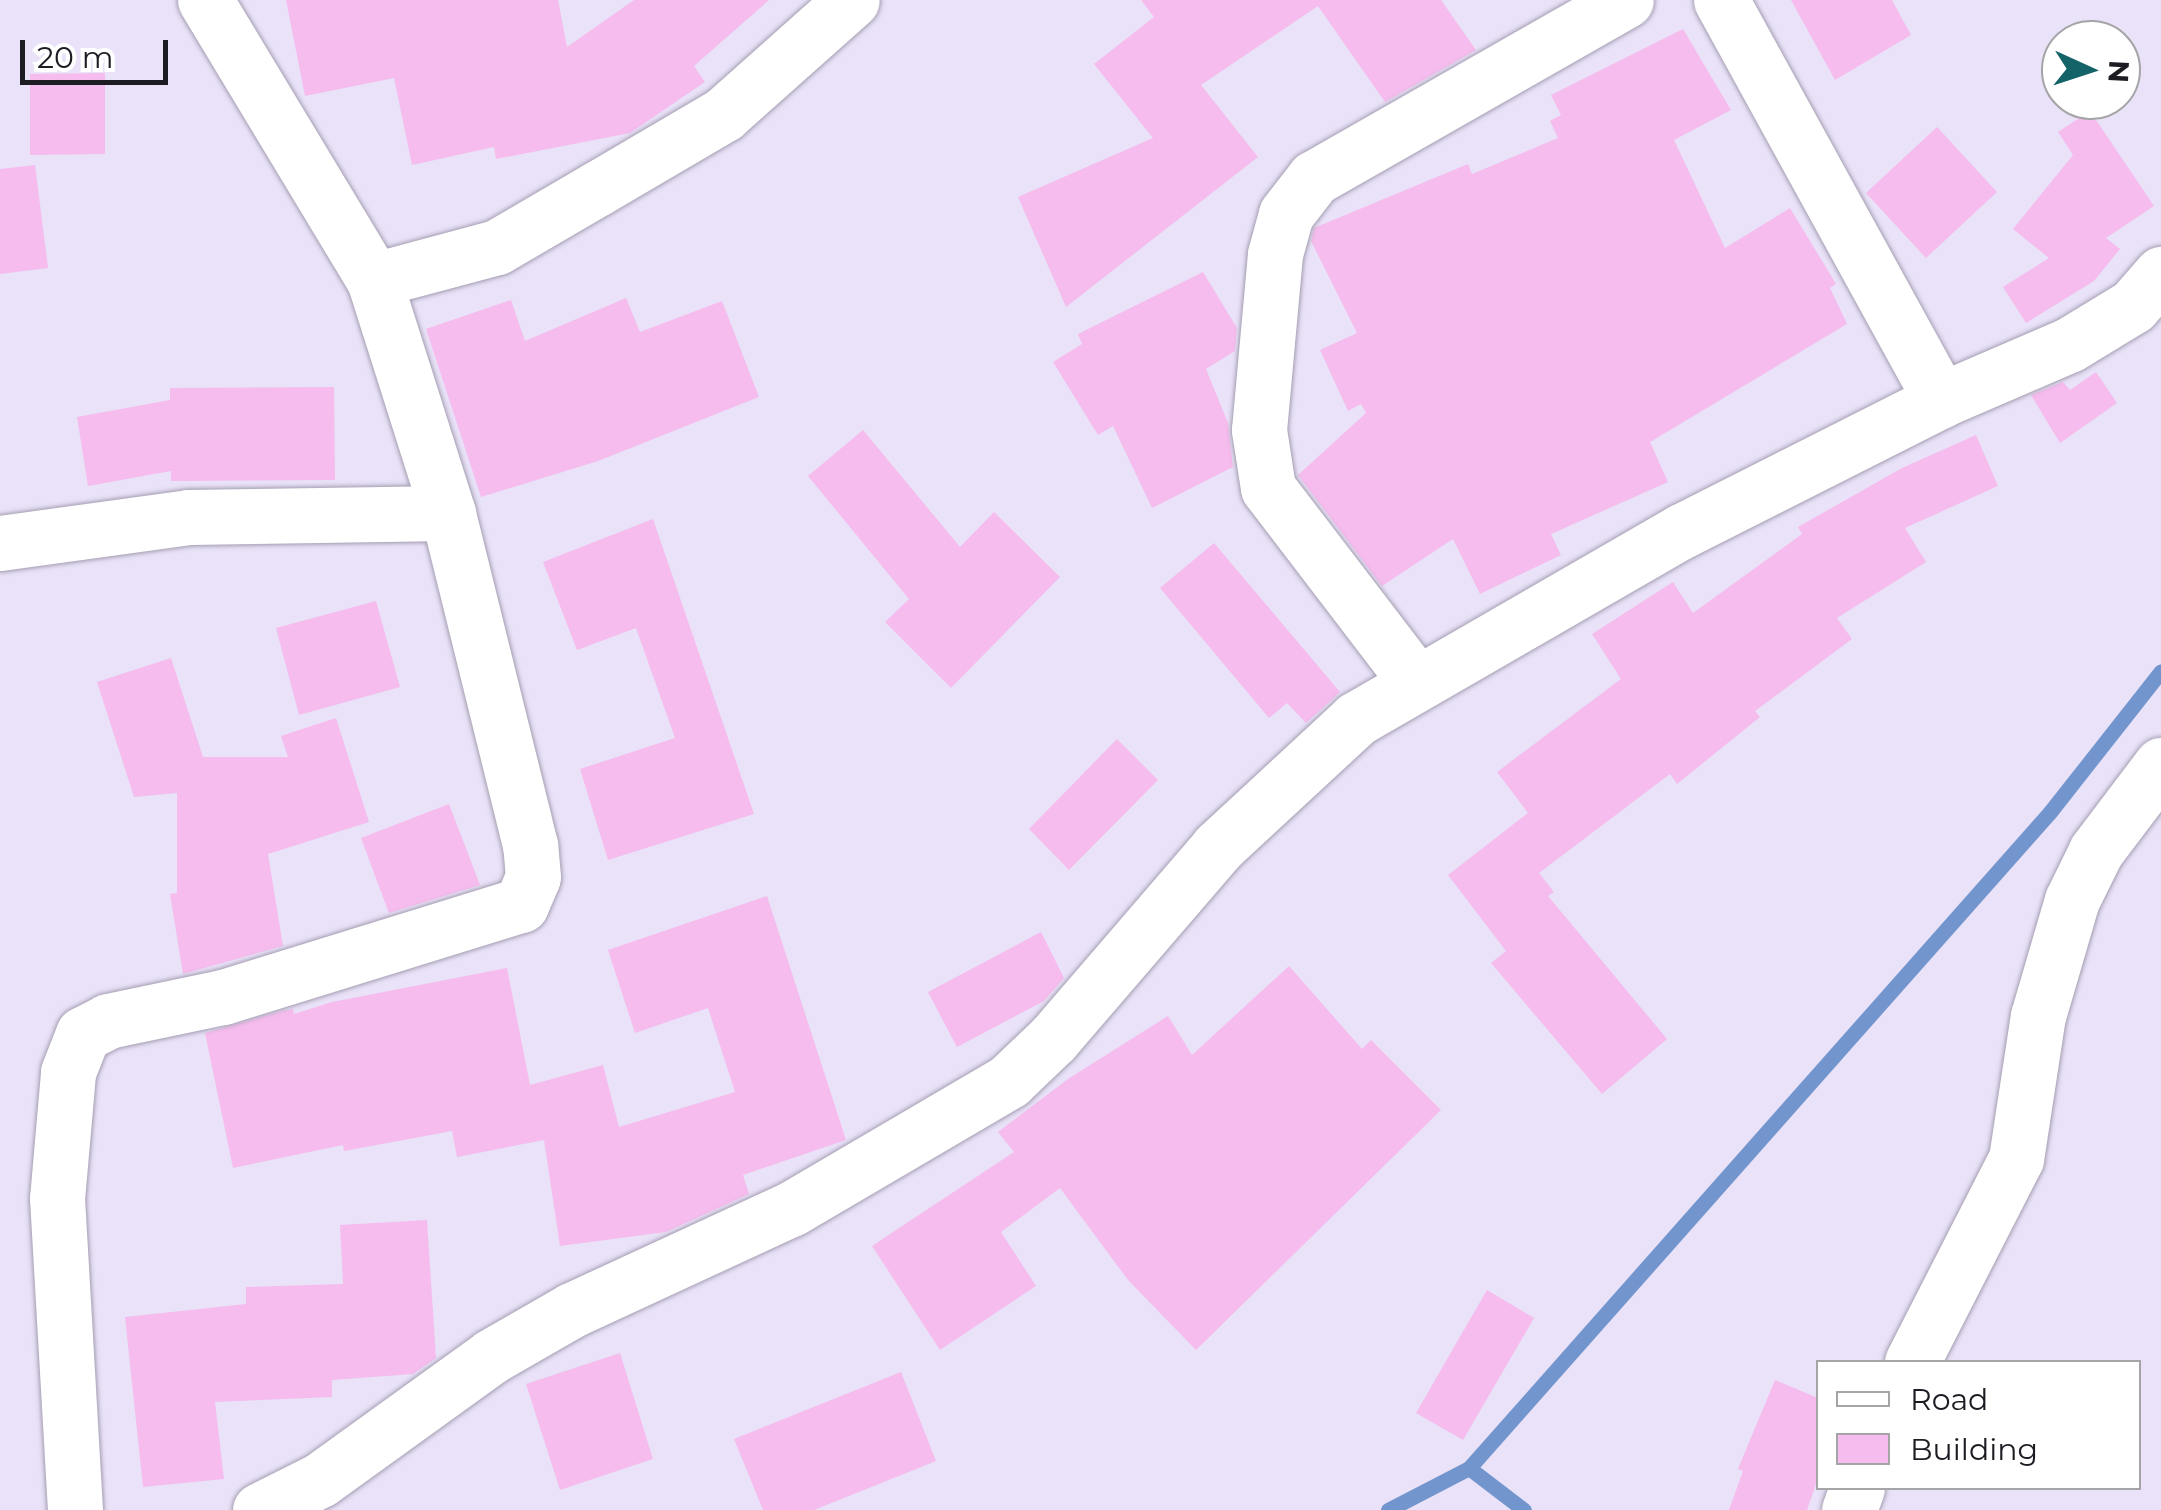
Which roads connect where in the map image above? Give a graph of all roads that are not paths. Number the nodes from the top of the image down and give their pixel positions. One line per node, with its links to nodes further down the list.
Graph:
1 (206, 0): 6 (street)
2 (852, 0): 6 (street)
3 (1626, 0): 10 (street)
4 (1722, 0): 7 (street)
5 (2161, 274): 7 (street)
6 (374, 280): 8 (street)
7 (1940, 400): 10 (street)
8 (448, 513): 9 (street); 13 (street)
9 (0, 543)
10 (1417, 683): 14 (street)
11 (2161, 765): 12 (street)
12 (1913, 1360)
13 (75, 1510)
14 (260, 1510)

